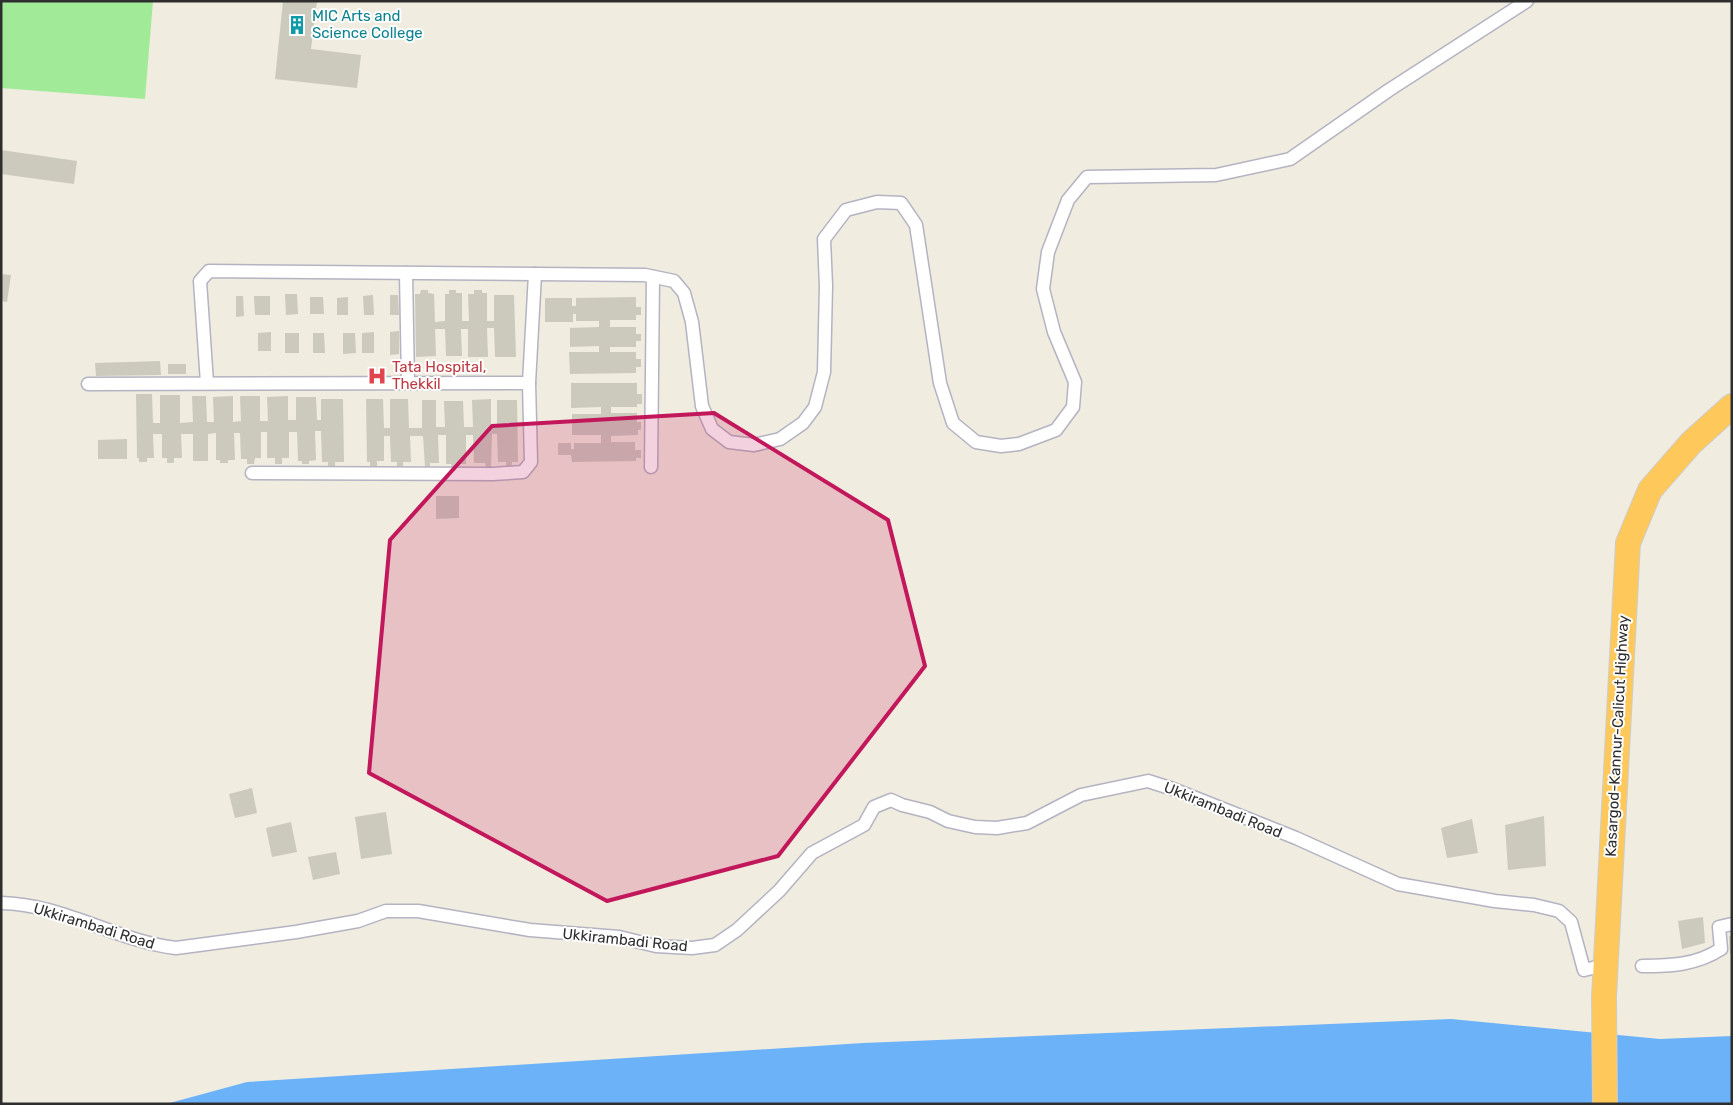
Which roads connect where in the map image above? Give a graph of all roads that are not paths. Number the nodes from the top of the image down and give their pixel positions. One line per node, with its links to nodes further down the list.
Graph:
1 (1527, 1): 4 (street)
2 (406, 273): 3 (street); 5 (street); 6 (street)
3 (535, 274): 4 (street); 7 (street)
4 (653, 277): 10 (street)
5 (207, 383): 6 (street); 8 (street)
6 (408, 383): 7 (street)
7 (529, 383): 11 (street)
8 (88, 384)
9 (1732, 406): 14 (highway, Kasargod-Kannur-Calicut Highway)
10 (651, 467)
11 (252, 473)
12 (1, 903): 14 (street, Ukkirambadi Road)
13 (1732, 924): 15 (street)
14 (1605, 965): 16 (highway, Kasargod-Kannur-Calicut Highway)
15 (1642, 966)
16 (1605, 1104)

